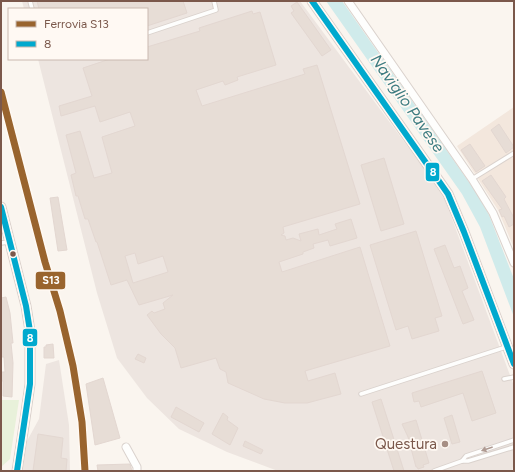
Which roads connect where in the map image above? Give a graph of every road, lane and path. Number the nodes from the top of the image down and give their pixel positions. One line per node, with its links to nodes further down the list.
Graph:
1 (214, 1): 4 (lane)
2 (312, 1): 10 (street)
3 (348, 1): 6 (street)
4 (148, 33)
5 (514, 154): 6 (lane)
6 (472, 179): 9 (street)
7 (1, 207): 8 (street)
8 (5, 239): 19 (street)
9 (513, 259)
10 (507, 346): 11 (street); 14 (lane)
11 (514, 364)
12 (514, 377): 13 (lane)
13 (504, 379)
14 (361, 394)
15 (514, 440): 18 (lane, one-way to 18)
16 (126, 447): 20 (street)
17 (514, 447): 18 (lane)
18 (462, 460): 21 (lane)
19 (17, 471)
20 (137, 471)
21 (434, 471)

